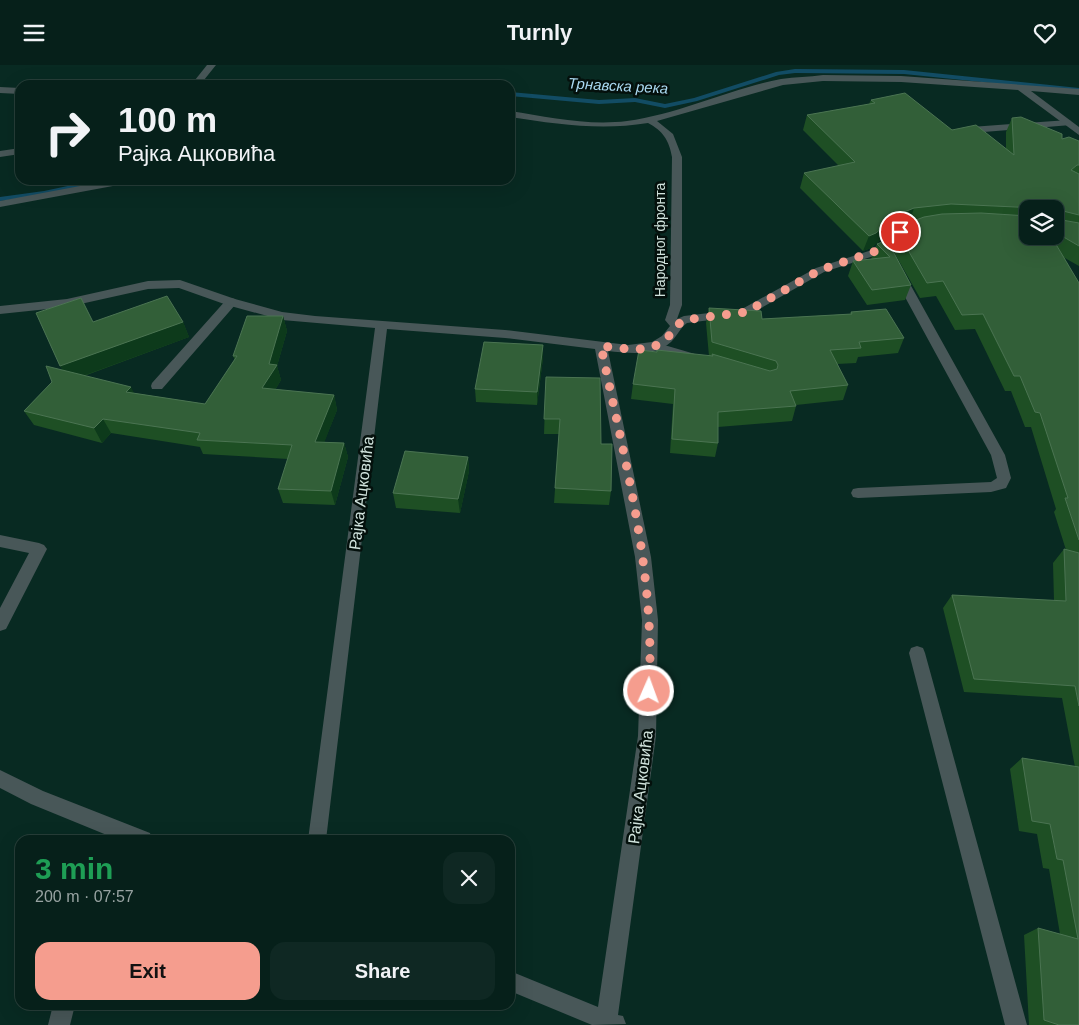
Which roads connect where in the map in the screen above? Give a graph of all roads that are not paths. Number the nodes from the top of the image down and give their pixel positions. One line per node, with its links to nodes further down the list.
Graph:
1 (212, 65): 2 (street)
2 (199, 80)
3 (1020, 87): 6 (street); 8 (street); 9 (street)
4 (0, 90): 5 (street)
5 (15, 91)
6 (1079, 92)
7 (515, 115): 8 (street)
8 (649, 120): 21 (street, Народног фронта)
9 (1068, 123): 10 (street); 11 (street)
10 (971, 130)
11 (1079, 132)
12 (15, 152): 13 (street)
13 (0, 154)
14 (102, 185): 15 (street)
15 (0, 204)
16 (926, 226): 17 (street)
17 (889, 256): 21 (street); 26 (street)
18 (231, 301): 19 (street); 20 (street); 25 (street)
19 (0, 310)
20 (381, 325): 22 (street); 32 (street, Рајка Ацковића)
21 (676, 325): 23 (street)
22 (601, 346): 23 (street); 35 (street, Рајка Ацковића)
23 (654, 346): 24 (street)
24 (701, 360)
25 (157, 386)
26 (858, 493)
27 (0, 541): 28 (street)
28 (0, 624)
29 (917, 653): 37 (street)
30 (0, 779): 31 (street)
31 (103, 833)
32 (317, 835)
33 (515, 983): 35 (street, Рајка Ацковића)
34 (63, 1010): 36 (street)
35 (612, 1023)
36 (59, 1025)
37 (1016, 1025)

